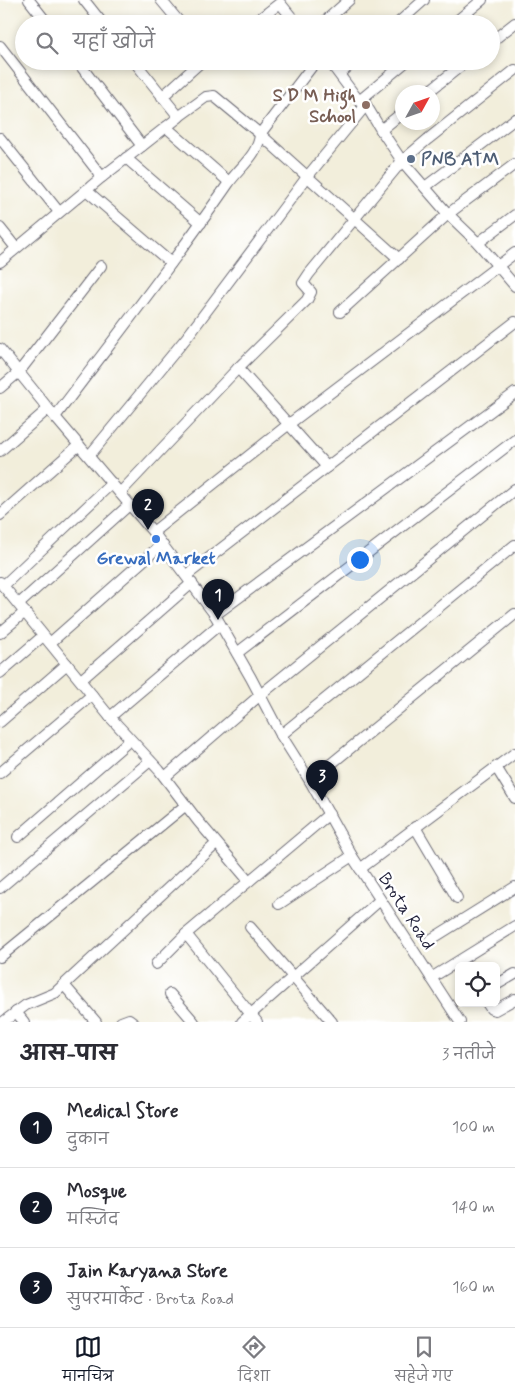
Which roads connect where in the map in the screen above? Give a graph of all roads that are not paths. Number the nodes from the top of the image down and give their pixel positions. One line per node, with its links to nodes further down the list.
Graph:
1 (29, 0): 8 (street)
2 (84, 0): 9 (street)
3 (349, 0): 13 (street)
4 (424, 0): 14 (street)
5 (482, 0): 15 (street)
6 (164, 1): 10 (street)
7 (282, 2): 11 (street); 12 (street)
8 (41, 15)
9 (96, 15)
10 (174, 15)
11 (265, 15)
12 (291, 15)
13 (332, 15)
14 (407, 15)
15 (464, 15)
16 (515, 23): 17 (street)
17 (500, 35)
18 (0, 46): 19 (street)
19 (15, 65)
20 (19, 70): 45 (street)
21 (83, 70): 41 (street)
22 (141, 70): 32 (street)
23 (192, 70): 32 (street)
24 (309, 70): 39 (street)
25 (337, 70): 30 (street)
26 (344, 70): 30 (street)
27 (398, 70): 33 (street)
28 (456, 70): 31 (street)
29 (515, 70): 43 (street)
30 (340, 74): 33 (street)
31 (437, 85)
32 (162, 97): 34 (street)
33 (363, 103): 38 (street); 46 (street)
34 (177, 118): 37 (street); 39 (street)
35 (395, 119): 38 (street)
36 (515, 119): 48 (street)
37 (166, 127): 41 (street); 47 (street)
38 (381, 130): 43 (street)
39 (260, 134): 46 (street); 47 (street)
40 (0, 138): 50 (street)
41 (142, 146): 42 (street)
42 (126, 158): 45 (street); 54 (street)
43 (402, 161): 48 (street); 53 (street)
44 (515, 164): 51 (street)
45 (102, 177): 49 (street)
46 (307, 177): 53 (street); 78 (street)
47 (229, 182): 54 (street)
48 (425, 187): 51 (street)
49 (86, 190): 50 (street); 61 (street)
50 (59, 212): 57 (street)
51 (448, 214): 56 (street); 59 (street)
52 (515, 215): 56 (street)
53 (355, 218): 59 (street); 68 (street)
54 (201, 223): 61 (street)
55 (0, 228): 57 (street)
56 (478, 243): 63 (street)
57 (16, 248): 60 (street)
58 (515, 253): 63 (street)
59 (399, 259): 65 (street)
60 (0, 262)
61 (171, 263): 73 (street)
62 (102, 266): 69 (street)
63 (497, 266): 64 (street); 74 (street)
64 (515, 286)
65 (340, 312)
66 (515, 322): 79 (street)
67 (0, 348): 69 (street, Brota Road)
68 (238, 368): 74 (street); 82 (street)
69 (18, 372): 70 (street); 72 (street, Brota Road)
70 (0, 388)
71 (515, 393): 92 (street)
72 (48, 409): 73 (street, Brota Road); 77 (street)
73 (55, 417): 76 (street, Brota Road)
74 (289, 424): 79 (street); 85 (street)
75 (515, 440): 96 (street)
76 (79, 445): 78 (street, Brota Road); 84 (street)
77 (0, 451)
78 (88, 456): 80 (street, Brota Road)
79 (327, 467): 88 (street)
80 (112, 483): 82 (street, Brota Road); 89 (street)
81 (515, 489): 101 (street)
82 (120, 493): 83 (street, Brota Road)
83 (129, 505): 85 (street, Brota Road); 90 (street)
84 (0, 514)
85 (153, 532): 86 (street, Brota Road)
86 (162, 544): 88 (street, Brota Road); 95 (street)
87 (515, 545): 104 (street)
88 (189, 579): 92 (street, Brota Road); 99 (street)
89 (2, 584): 90 (street)
90 (22, 608): 94 (street); 95 (street)
91 (515, 614): 111 (street)
92 (214, 615): 93 (street, Brota Road)
93 (220, 624): 96 (street, Brota Road); 102 (street)
94 (0, 633)
95 (47, 640): 97 (street); 98 (street)
96 (237, 653): 101 (street, Brota Road)
97 (67, 664): 99 (street); 103 (street)
98 (0, 673)
99 (81, 680): 100 (street)
100 (92, 695): 102 (street); 109 (street)
101 (259, 696): 104 (street, Brota Road); 110 (street)
102 (110, 717): 105 (street)
103 (0, 722)
104 (281, 734): 111 (street, Brota Road)
105 (130, 740): 107 (street); 116 (street)
106 (515, 753): 108 (street)
107 (150, 761): 110 (street); 122 (street)
108 (496, 767): 112 (street); 115 (street)
109 (0, 773)
110 (165, 777): 113 (street)
111 (310, 780): 114 (street, Brota Road)
112 (515, 798)
113 (186, 804): 117 (street); 130 (street)
114 (329, 814): 118 (street, Brota Road); 120 (street)
115 (416, 827): 119 (street); 123 (street)
116 (18, 837)
117 (216, 844): 120 (street); 138 (street)
118 (352, 856): 119 (street, Brota Road); 125 (street)
119 (360, 869): 124 (street, Brota Road)
120 (249, 881): 128 (street)
121 (515, 887): 129 (street)
122 (0, 888)
123 (456, 898)
124 (380, 900): 135 (street); 136 (street, Brota Road)
125 (279, 904)
126 (515, 926): 131 (street)
127 (250, 928): 135 (street)
128 (186, 934): 132 (street); 143 (street)
129 (430, 940)
130 (0, 957)
131 (465, 962)
132 (156, 964)
133 (455, 967): 136 (street)
134 (515, 974): 137 (street)
135 (294, 977): 143 (street); 151 (street)
136 (430, 978): 152 (street, Brota Road)
137 (500, 983)
138 (64, 985): 142 (street); 146 (street)
139 (170, 994): 149 (street)
140 (515, 999): 141 (street)
141 (490, 1007)
142 (16, 1012): 144 (street); 145 (street)
143 (254, 1018): 150 (street)
144 (3, 1022)
145 (24, 1022)
146 (96, 1022)
147 (121, 1022): 148 (street)
148 (133, 1022)
149 (194, 1022)
150 (242, 1022)
151 (332, 1022)
152 (460, 1022)

